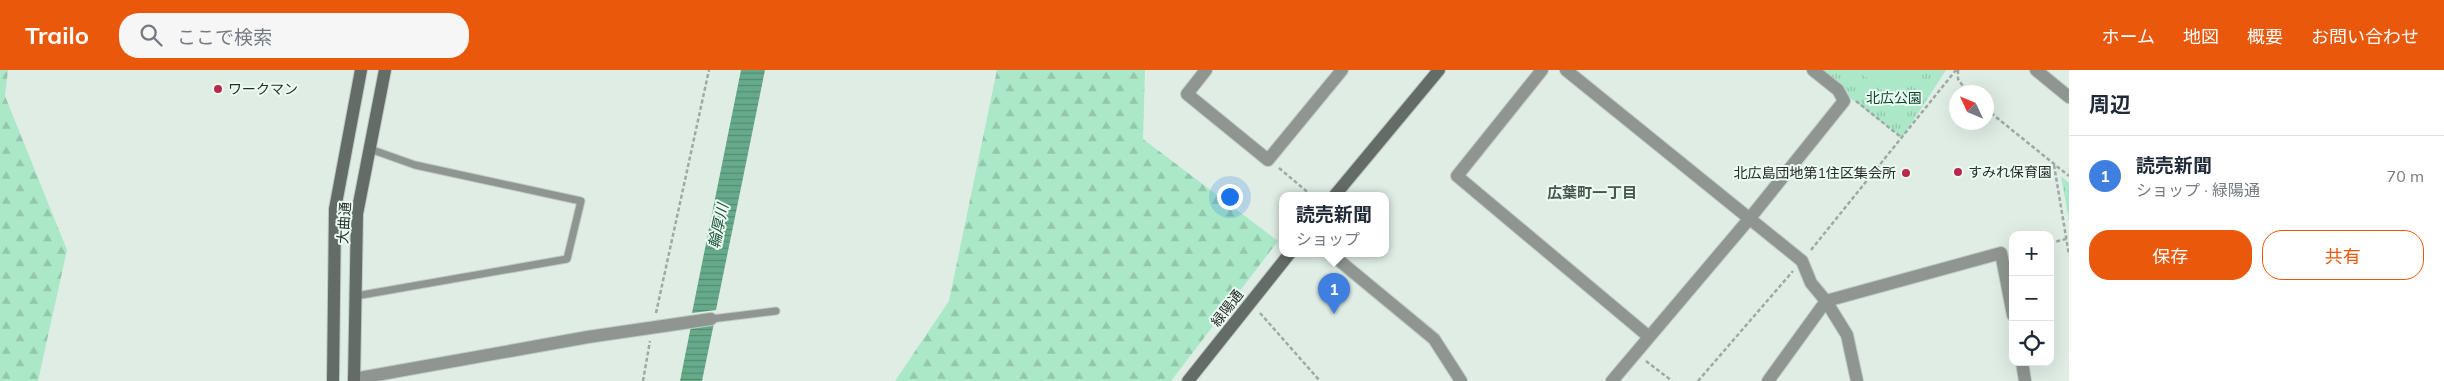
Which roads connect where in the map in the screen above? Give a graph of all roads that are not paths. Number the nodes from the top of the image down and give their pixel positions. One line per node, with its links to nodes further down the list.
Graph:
1 (361, 70): 24 (main road, 大曲通)
2 (385, 70): 11 (main road, 大曲通)
3 (1206, 70): 4 (street)
4 (1342, 70)
5 (1439, 70): 12 (main road)
6 (1542, 70): 21 (street)
7 (1566, 70): 13 (street)
8 (1813, 70): 13 (street)
9 (2036, 70): 10 (street)
10 (2069, 97)
11 (370, 149): 17 (main road, 大曲通); 17 (lane)
12 (1337, 192)
13 (1750, 218): 18 (street); 21 (street)
14 (1287, 257): 25 (main road, 緑陽通)
15 (1335, 257): 26 (street)
16 (2009, 294): 18 (street)
17 (356, 296): 23 (main road, 大曲通)
18 (1826, 301): 28 (street); 29 (street)
19 (776, 311): 20 (lane)
20 (711, 319): 23 (street)
21 (1648, 336): 27 (street)
22 (2023, 366): 30 (street)
23 (354, 380)
24 (333, 381)
25 (1188, 381)
26 (1461, 381)
27 (1612, 381)
28 (1768, 381)
29 (1856, 381)
30 (2025, 381)

